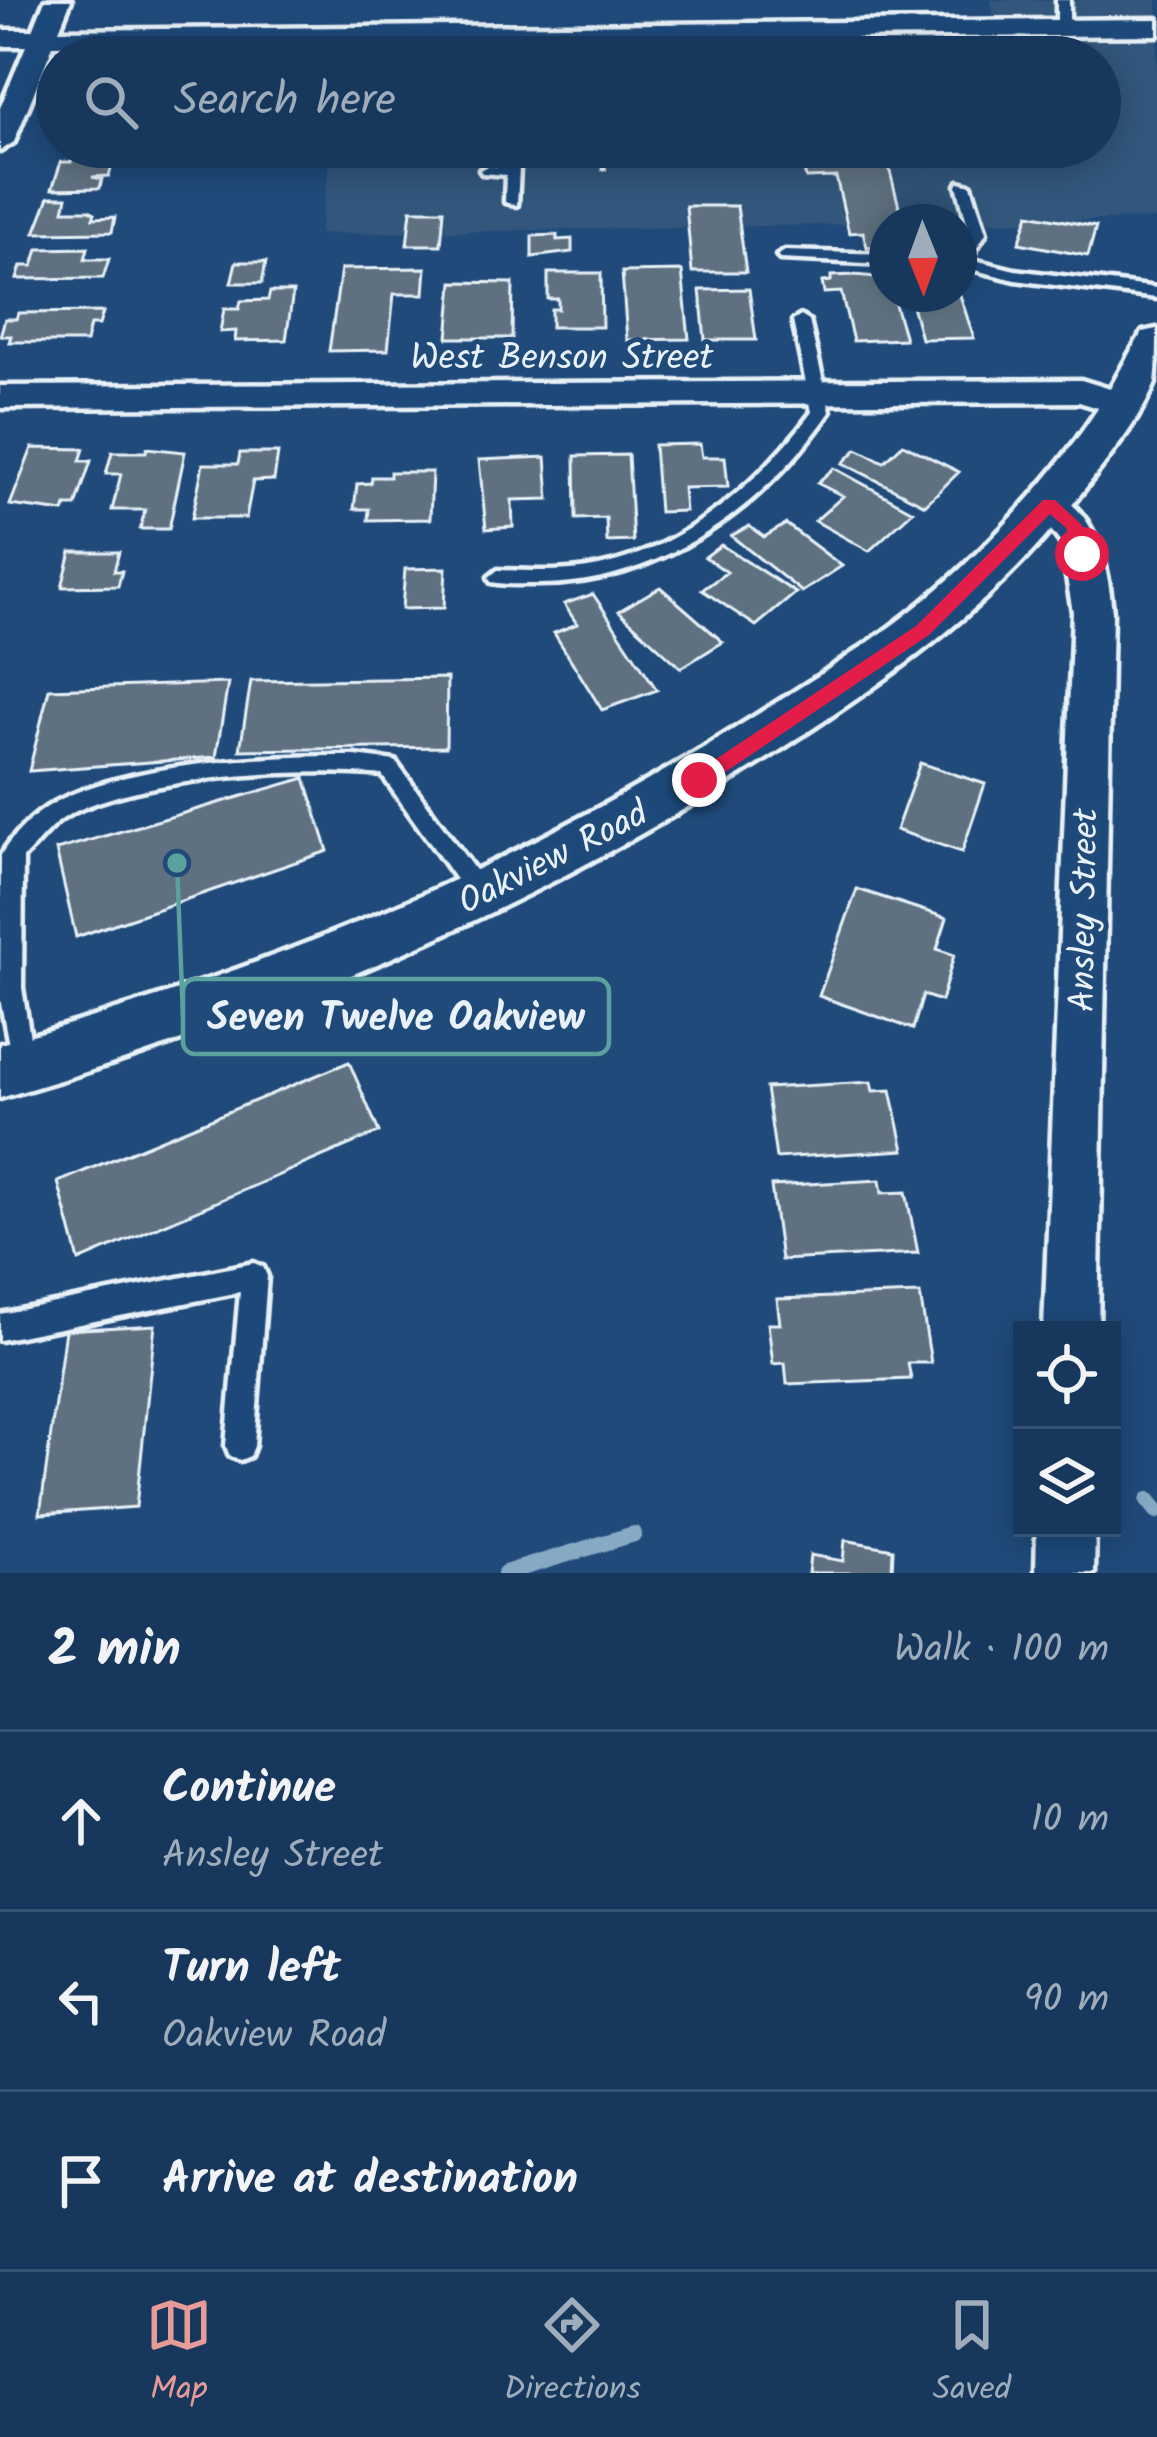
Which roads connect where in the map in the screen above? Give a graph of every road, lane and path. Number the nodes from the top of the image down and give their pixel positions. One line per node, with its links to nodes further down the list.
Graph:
1 (58, 0): 5 (street)
2 (1063, 0): 4 (lane)
3 (1157, 27): 4 (street)
4 (1064, 28): 6 (street)
5 (43, 36)
6 (246, 36)
7 (0, 38): 8 (street)
8 (36, 38)
9 (36, 53): 10 (street)
10 (0, 142)
11 (604, 168): 13 (path)
12 (487, 170): 15 (lane)
13 (604, 171)
14 (964, 184): 16 (lane)
15 (512, 202)
16 (970, 204)
17 (785, 256): 18 (lane)
18 (869, 258)
19 (977, 265): 20 (lane)
20 (1157, 293)
21 (801, 321): 23 (lane)
22 (1157, 341): 25 (street, Oakview Road)
23 (818, 392): 24 (street, West Benson Street); 25 (street, West Benson Street); 27 (lane)
24 (0, 397)
25 (1121, 404): 26 (street, Oakview Road)
26 (1049, 504): 28 (street, Oakview Road); 30 (street, Ansley Street)
27 (498, 578)
28 (480, 895): 29 (street, Oakview Road); 29 (lane)
29 (11, 1068)
30 (1071, 1321)
31 (0, 1327): 32 (lane)
32 (240, 1446)
33 (1066, 1537): 34 (street)
34 (1064, 1573)

